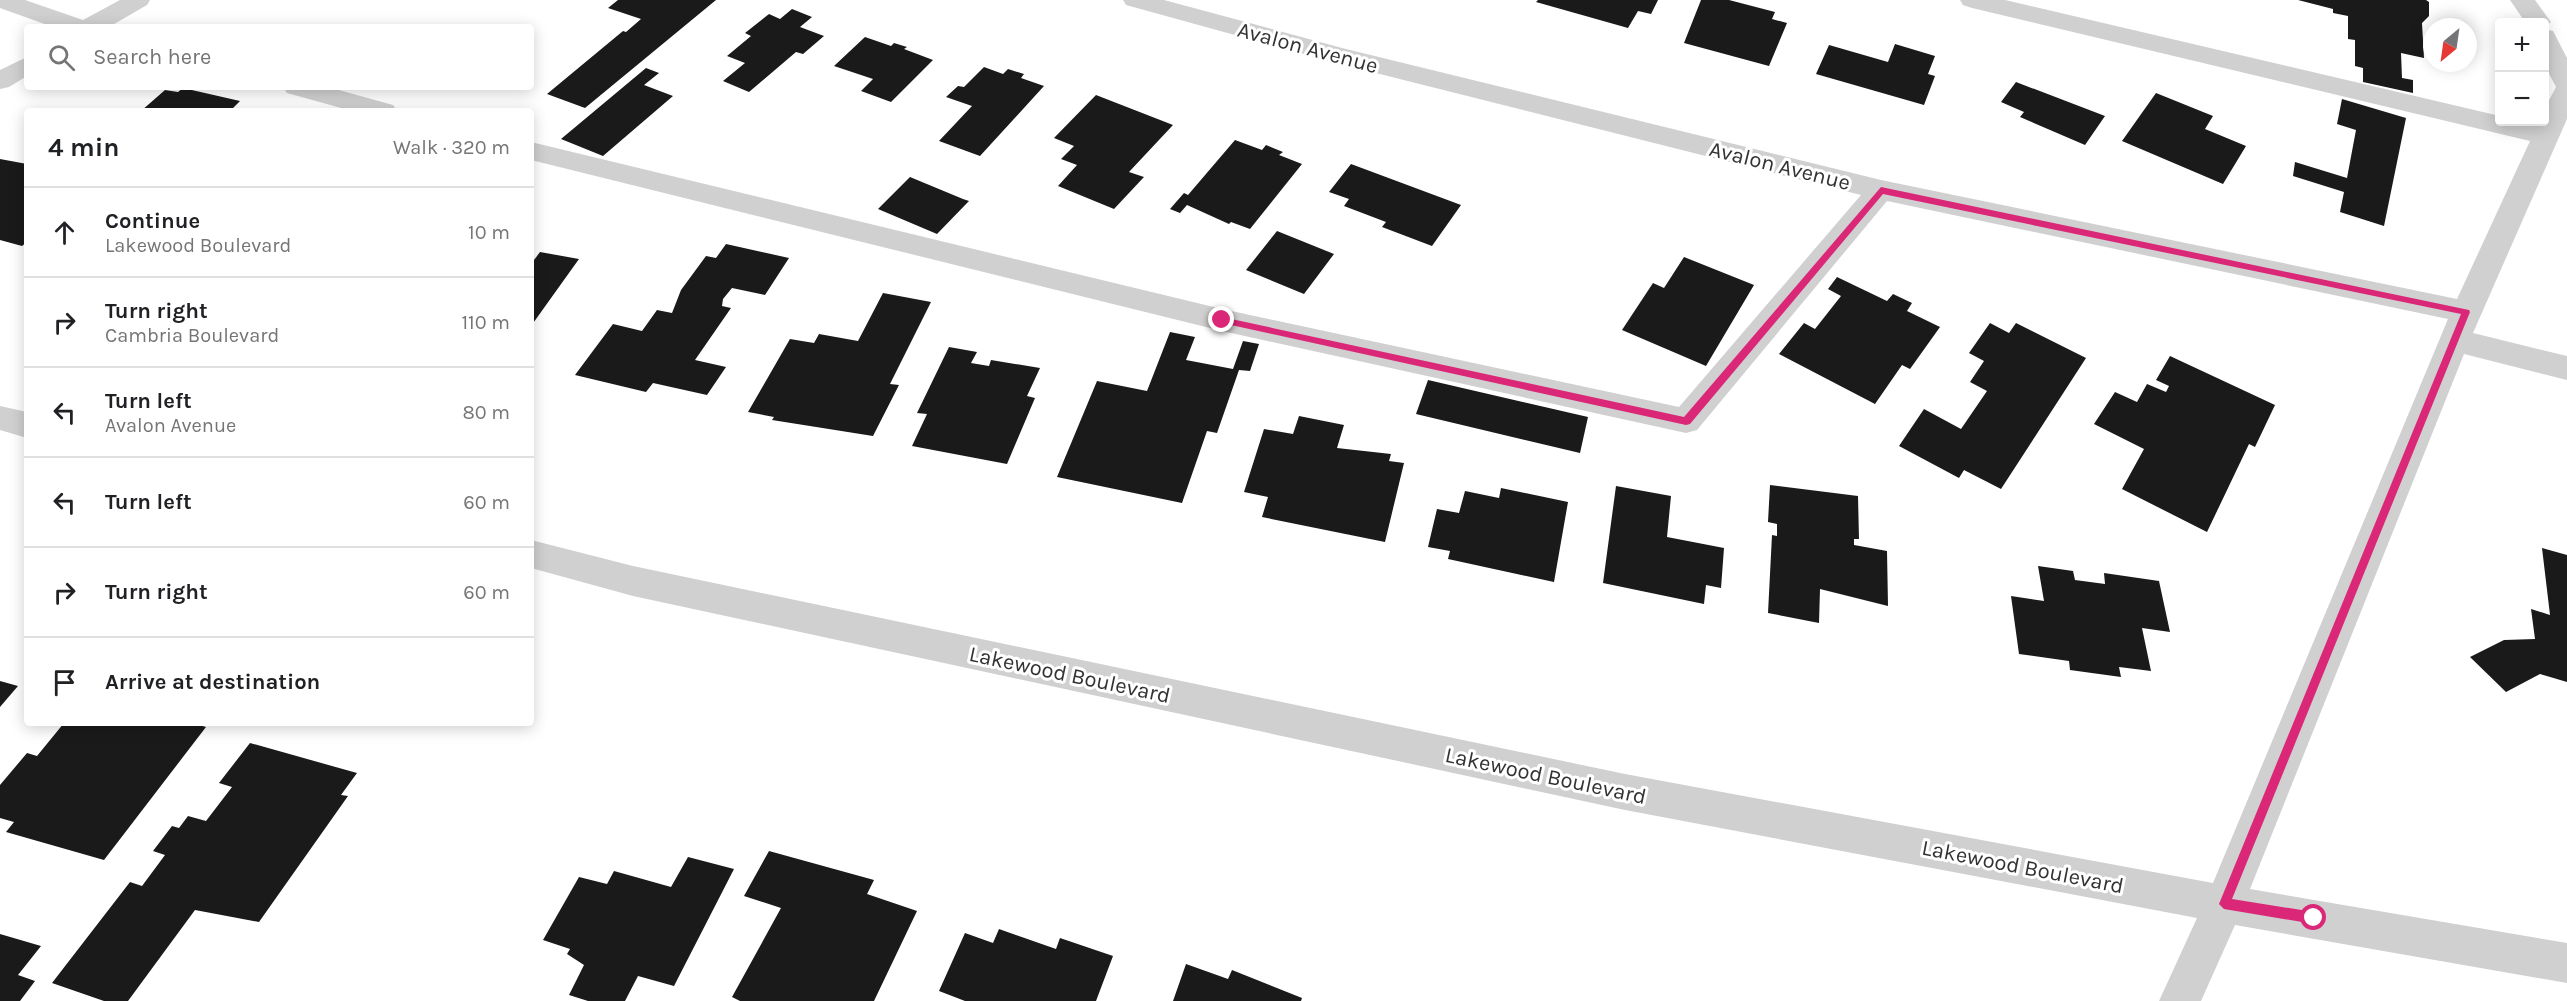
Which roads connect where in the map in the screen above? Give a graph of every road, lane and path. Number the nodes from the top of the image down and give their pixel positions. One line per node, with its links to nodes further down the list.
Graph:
1 (0, 0): 7 (street)
2 (138, 0): 8 (street)
3 (1135, 0): 18 (street, Avalon Avenue)
4 (1972, 0): 16 (street)
5 (2522, 0): 6 (street)
6 (2535, 18)
7 (69, 24)
8 (95, 24)
9 (2549, 47): 12 (street)
10 (24, 66): 11 (street)
11 (0, 81)
12 (2567, 84)
13 (307, 90): 15 (street)
14 (2567, 90): 16 (street)
15 (373, 108)
16 (2544, 135): 19 (street)
17 (534, 152): 18 (street)
18 (1881, 190): 19 (street, Avalon Avenue)
19 (2461, 326): 20 (street, Avalon Avenue); 24 (street)
20 (2567, 368)
21 (0, 418): 22 (street)
22 (24, 424)
23 (534, 555): 24 (street, Lakewood Boulevard)
24 (2224, 904): 25 (street, Lakewood Boulevard); 26 (street)
25 (2567, 963)
26 (2180, 1001)

